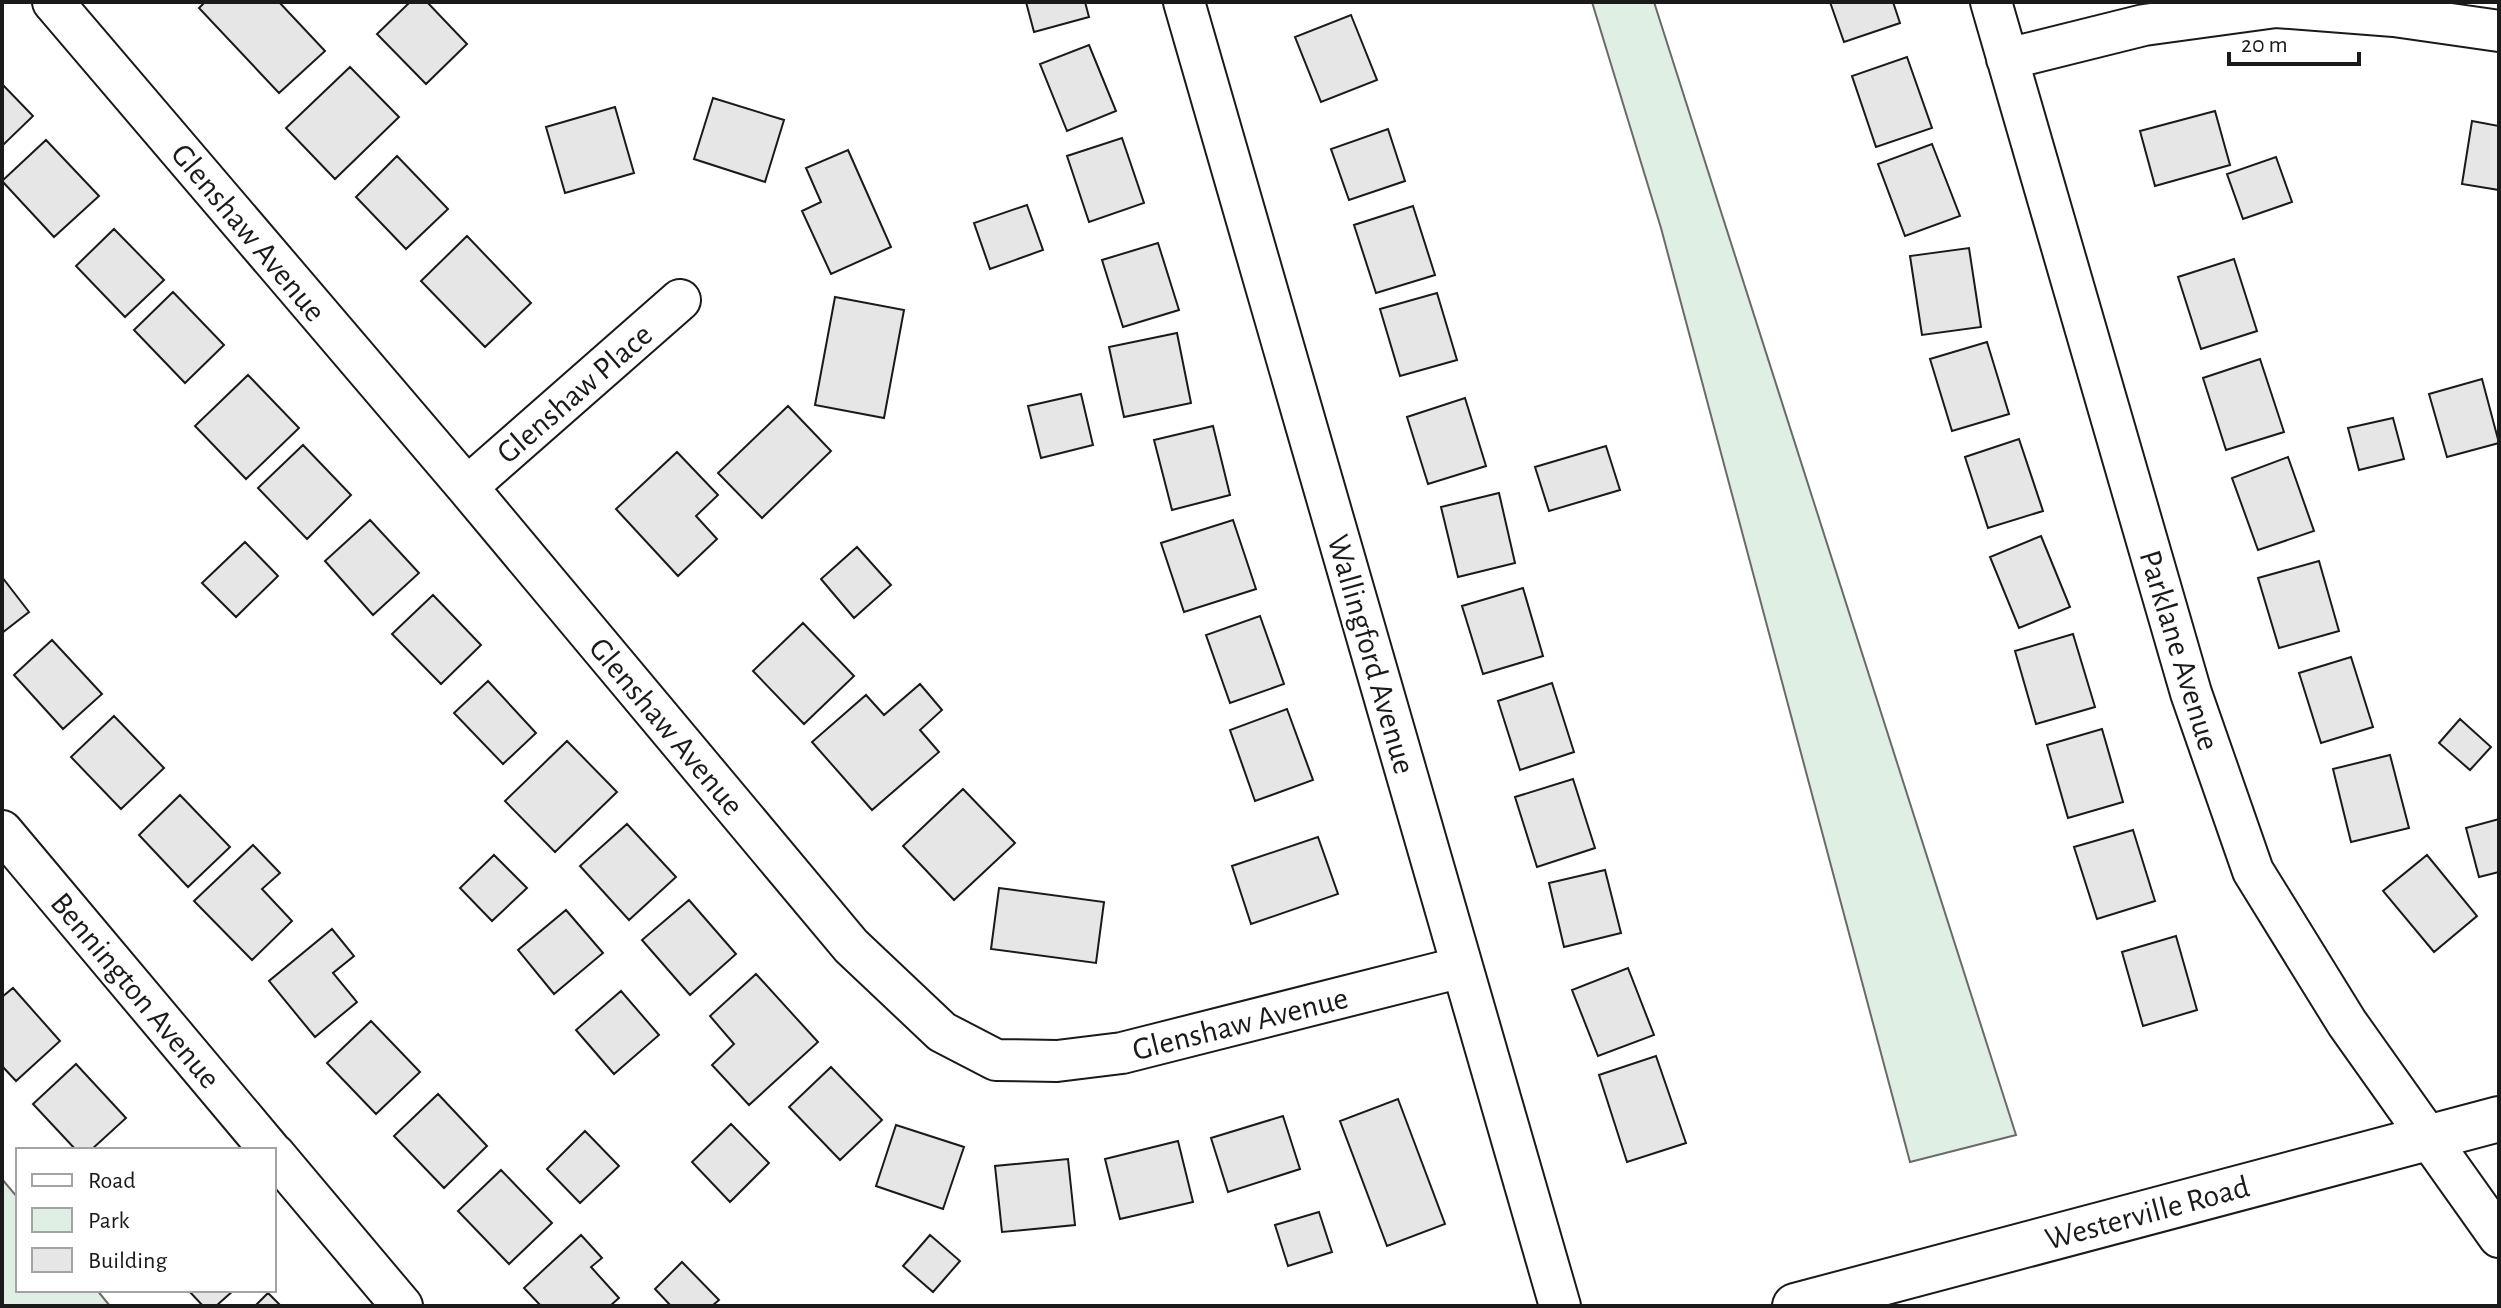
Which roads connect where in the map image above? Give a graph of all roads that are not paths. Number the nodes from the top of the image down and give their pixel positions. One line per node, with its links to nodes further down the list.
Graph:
1 (53, 2): 7 (street, Glenshaw Avenue)
2 (1184, 2): 9 (street, Wallingford Avenue)
3 (1991, 2): 5 (street, Parklane Avenue)
4 (2499, 31): 5 (street)
5 (2007, 59): 11 (street, Parklane Avenue)
6 (680, 300): 7 (street, Glenshaw Place)
7 (467, 487): 9 (street, Glenshaw Avenue)
8 (2, 831): 12 (street, Bennington Avenue)
9 (1462, 967): 16 (street, Wallingford Avenue)
10 (2499, 1119): 11 (main road, Westerville Road)
11 (2428, 1137): 14 (street, Parklane Avenue); 17 (main road, Westerville Road)
12 (269, 1148)
13 (276, 1157): 15 (street, Bennington Avenue)
14 (2499, 1237)
15 (402, 1306)
16 (1560, 1306)
17 (1795, 1306)

